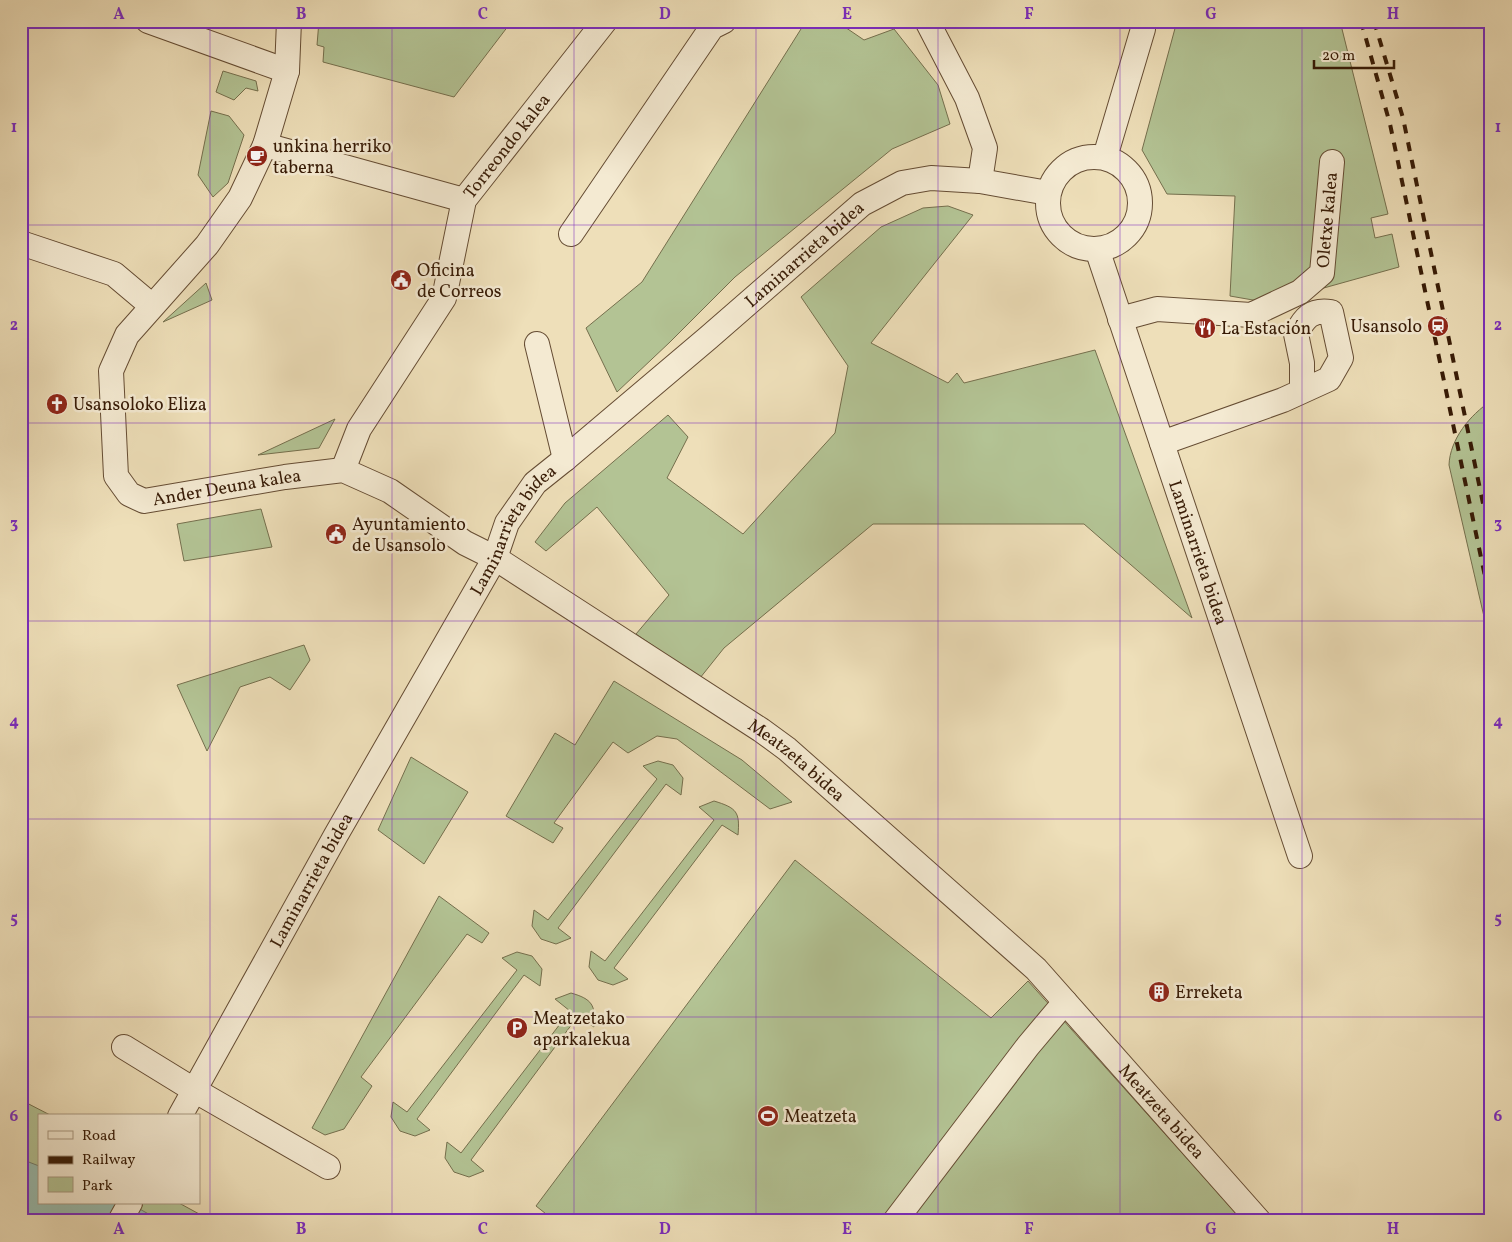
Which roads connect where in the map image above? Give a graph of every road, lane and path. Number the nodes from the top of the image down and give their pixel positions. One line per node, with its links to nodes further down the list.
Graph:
1 (148, 21): 7 (street)
2 (289, 21): 7 (street, Ander Deuna kalea)
3 (605, 21): 13 (street, Torreondo kalea)
4 (724, 21): 14 (street)
5 (927, 21): 11 (street)
6 (1143, 21): 9 (street)
7 (287, 71): 8 (street, Ander Deuna kalea)
8 (265, 145): 13 (street); 17 (street, Ander Deuna kalea)
9 (1105, 157): 12 (street); 16 (street)
10 (1332, 162): 18 (street, Oletxe kalea)
11 (980, 181): 12 (street, Laminarrieta bidea); 22 (street, Laminarrieta bidea)
12 (1048, 193): 16 (street)
13 (464, 200): 23 (street, Torreondo kalea)
14 (571, 234)
15 (21, 243): 17 (street)
16 (1097, 249): 18 (street, Laminarrieta bidea)
17 (152, 306): 23 (street, Ander Deuna kalea)
18 (1120, 318): 21 (street, Laminarrieta bidea)
19 (537, 344): 22 (street)
20 (1302, 391): 21 (street)
21 (1162, 443): 25 (street, Laminarrieta bidea)
22 (565, 459): 24 (street, Laminarrieta bidea)
23 (343, 470): 24 (street)
24 (495, 558): 26 (street, Meatzeta bidea); 28 (street, Laminarrieta bidea)
25 (1300, 856)
26 (1065, 1002): 33 (street); 34 (street, Meatzeta bidea)
27 (124, 1047): 28 (street)
28 (194, 1090): 29 (street, Laminarrieta bidea); 30 (street)
29 (181, 1114)
30 (328, 1167)
31 (129, 1204): 32 (street)
32 (120, 1221)
33 (895, 1221)
34 (1259, 1221)

